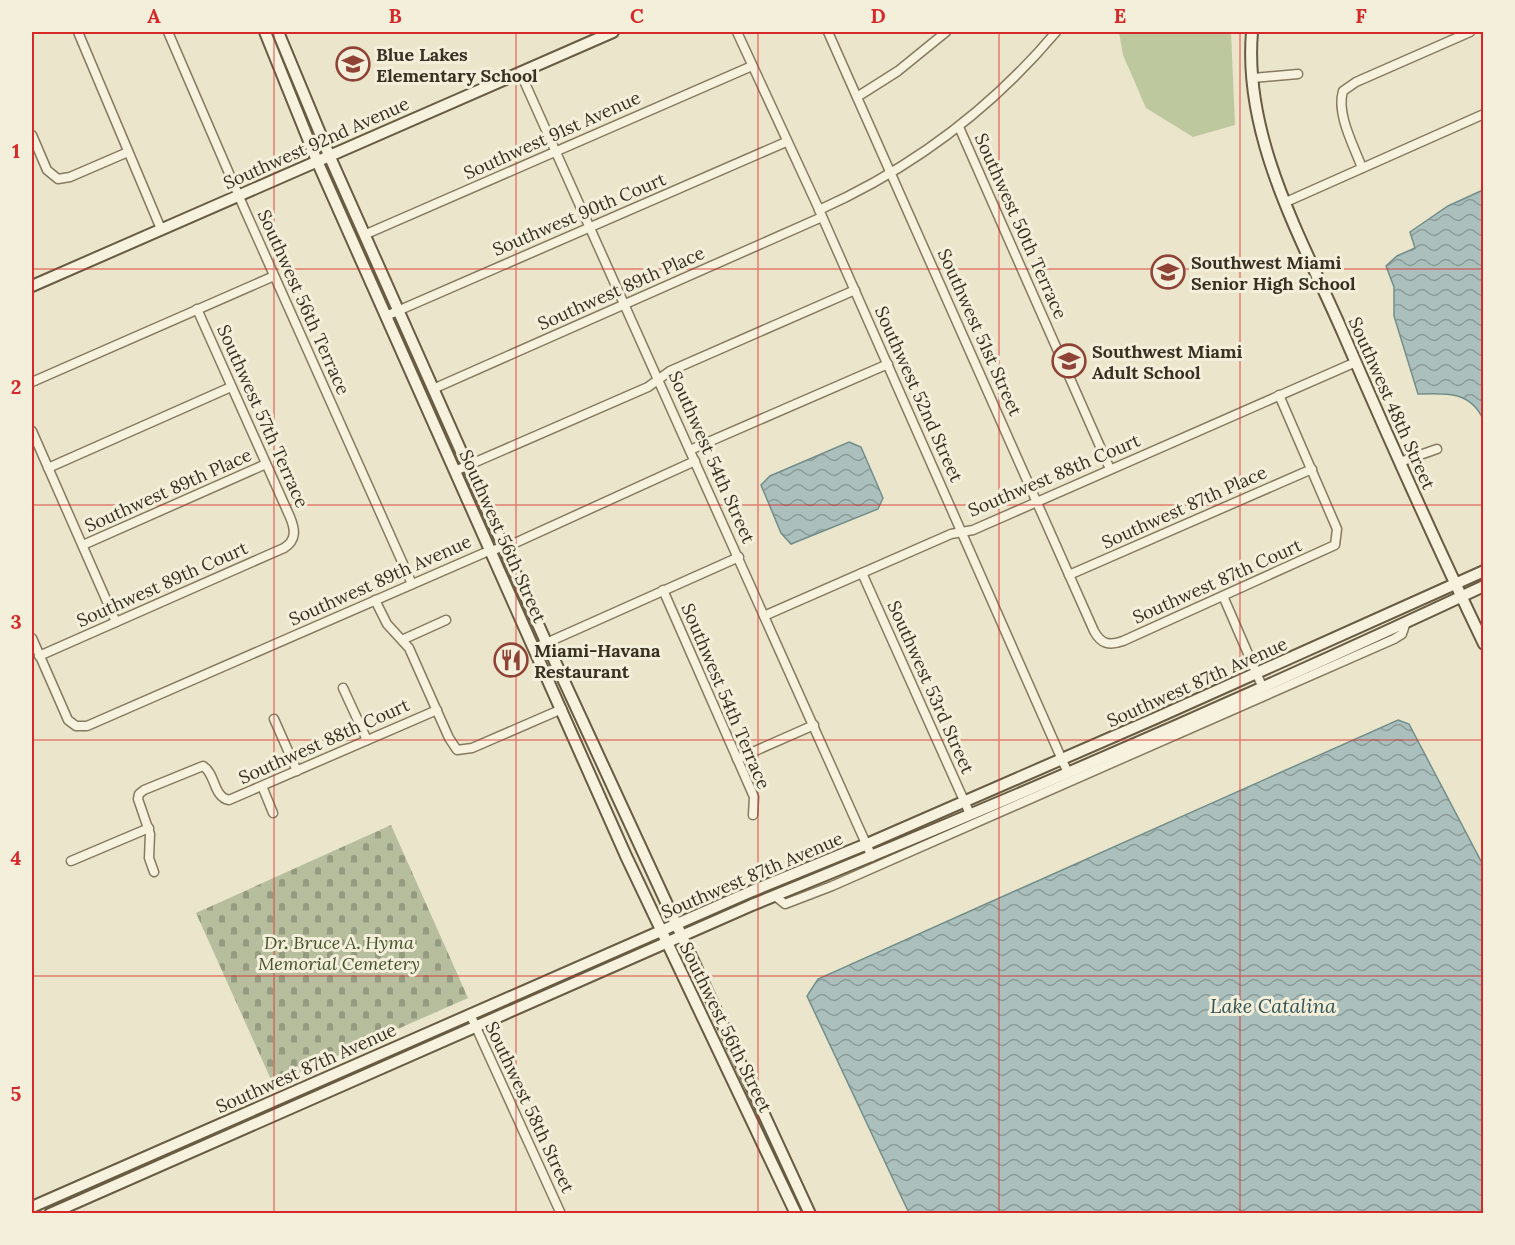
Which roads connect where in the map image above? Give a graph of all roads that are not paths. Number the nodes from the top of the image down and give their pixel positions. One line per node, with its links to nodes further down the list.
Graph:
1 (78, 32): 22 (street)
2 (168, 32): 27 (street, Southwest 56th Terrace)
3 (265, 32): 24 (main road, Southwest 56th Street)
4 (278, 32): 23 (main road, Southwest 56th Street)
5 (613, 32): 13 (main road, Southwest 92nd Avenue)
6 (737, 32): 12 (street, Southwest 52nd Street)
7 (828, 32): 16 (street, Southwest 51st Street)
8 (946, 32): 16 (street)
9 (1056, 32): 18 (street, Southwest 89th Place)
10 (1252, 32): 15 (main road, Southwest 48th Street)
11 (1470, 32): 25 (street)
12 (752, 66): 20 (street, Southwest 52nd Street); 21 (street, Southwest 91st Avenue)
13 (520, 72): 21 (street, Southwest 54th Street); 23 (main road, Southwest 92nd Avenue)
14 (1298, 74): 15 (street)
15 (1253, 78): 28 (main road, Southwest 48th Street)
16 (857, 97): 26 (street, Southwest 51st Street)
17 (1484, 114): 25 (street)
18 (959, 127): 26 (street, Southwest 89th Place); 55 (street, Southwest 50th Terrace)
19 (32, 135): 22 (street)
20 (786, 142): 29 (street, Southwest 52nd Street); 30 (street, Southwest 90th Court)
21 (556, 151): 30 (street, Southwest 54th Street); 32 (street, Southwest 91st Avenue)
22 (128, 152): 31 (street)
23 (328, 155): 24 (main road, Southwest 92nd Avenue); 32 (main road, Southwest 56th Street)
24 (317, 161): 27 (main road, Southwest 92nd Avenue); 39 (main road, Southwest 56th Street)
25 (1362, 168): 28 (street)
26 (891, 172): 29 (street, Southwest 89th Place); 58 (street, Southwest 51st Street)
27 (238, 196): 31 (main road, Southwest 92nd Avenue); 33 (street, Southwest 56th Terrace)
28 (1286, 201): 40 (main road, Southwest 48th Street)
29 (820, 213): 35 (street, Southwest 52nd Street); 36 (street, Southwest 89th Place)
30 (590, 227): 36 (street, Southwest 54th Street); 38 (street, Southwest 90th Court)
31 (161, 229): 34 (main road, Southwest 92nd Avenue)
32 (364, 235): 38 (main road, Southwest 56th Street)
33 (274, 276): 37 (street); 68 (street, Southwest 56th Terrace)
34 (32, 286)
35 (855, 290): 41 (street, Southwest 52nd Street); 42 (street)
36 (624, 304): 42 (street, Southwest 54th Street); 45 (street, Southwest 89th Place)
37 (197, 309): 43 (street); 44 (street, Southwest 57th Terrace)
38 (398, 311): 39 (street, Southwest 90th Court); 45 (main road, Southwest 56th Street)
39 (386, 316): 57 (main road, Southwest 56th Street)
40 (1356, 362): 46 (street, Southwest 88th Court); 51 (main road, Southwest 48th Street)
41 (888, 364): 49 (street); 59 (street, Southwest 52nd Street)
42 (659, 380): 49 (street, Southwest 54th Street); 53 (street)
43 (32, 382)
44 (231, 387): 52 (street, Southwest 57th Terrace); 54 (street)
45 (433, 389): 53 (main road, Southwest 56th Street)
46 (1279, 395): 55 (street, Southwest 88th Court); 56 (street)
47 (32, 431): 54 (street)
48 (1437, 449): 51 (street)
49 (690, 450): 50 (street, Southwest 54th Street)
50 (695, 460): 62 (street, Southwest 89th Avenue); 64 (street, Southwest 54th Street)
51 (1400, 462): 69 (main road, Southwest 48th Street)
52 (266, 464): 60 (street, Southwest 57th Terrace); 61 (street, Southwest 89th Place)
53 (468, 466): 57 (street); 62 (main road, Southwest 56th Street)
54 (48, 468): 61 (street)
55 (1110, 469): 58 (street, Southwest 88th Court)
56 (1312, 469): 67 (street, Southwest 87th Place); 72 (street, Southwest 87th Court)
57 (455, 471): 63 (main road, Southwest 56th Street)
58 (1037, 501): 59 (street, Southwest 88th Court); 67 (street, Southwest 51st Street)
59 (962, 532): 66 (street, Southwest 88th Court); 97 (street, Southwest 52nd Street)
60 (294, 537): 77 (street, Southwest 89th Court)
61 (83, 545): 77 (street)
62 (504, 547): 63 (street, Southwest 89th Avenue); 81 (main road, Southwest 56th Street)
63 (491, 550): 68 (street, Southwest 89th Avenue); 84 (main road, Southwest 56th Street)
64 (739, 557): 71 (street); 75 (street, Southwest 54th Street)
65 (1484, 571): 69 (main road, Southwest 87th Avenue)
66 (862, 573): 75 (street, Southwest 88th Court); 101 (street, Southwest 53rd Street)
67 (1069, 575): 82 (street, Southwest 51st Street)
68 (412, 584): 74 (street, Southwest 89th Avenue)
69 (1455, 584): 73 (main road, Southwest 48th Street); 86 (main road, Southwest 87th Avenue)
70 (1484, 586): 73 (main road, Southwest 87th Avenue)
71 (663, 590): 81 (street); 96 (street, Southwest 54th Terrace)
72 (1223, 596): 82 (street, Southwest 87th Court); 86 (street)
73 (1461, 596): 78 (main road, Southwest 87th Avenue); 83 (main road, Southwest 48th Street)
74 (375, 600): 80 (street); 85 (street, Southwest 89th Avenue)
75 (764, 616): 93 (street, Southwest 54th Street)
76 (446, 620): 80 (street)
77 (116, 622): 85 (street, Southwest 89th Court)
78 (1406, 622): 87 (main road, Southwest 87th Avenue); 94 (street, Southwest 87th Avenue)
79 (32, 638): 85 (street)
80 (404, 639): 90 (street)
81 (546, 642): 84 (street); 112 (main road, Southwest 56th Street)
82 (1105, 643)
83 (1484, 644)
84 (535, 648): 89 (main road, Southwest 56th Street)
85 (39, 656)
86 (1257, 673): 87 (street); 91 (main road, Southwest 87th Avenue)
87 (1262, 686): 94 (main road, Southwest 87th Avenue)
88 (344, 688): 95 (street)
89 (562, 709): 90 (street); 113 (main road, Southwest 56th Street)
90 (437, 710): 95 (street, Southwest 88th Court)
91 (1156, 718): 94 (main road); 97 (main road, Southwest 87th Avenue)
92 (274, 719): 98 (street)
93 (814, 725): 96 (street); 106 (street, Southwest 54th Street)
94 (1163, 735): 99 (main road, Southwest 87th Avenue); 111 (street, Southwest 87th Avenue)
95 (367, 740): 98 (street, Southwest 88th Court)
96 (737, 759): 104 (street, Southwest 54th Terrace)
97 (1062, 759): 99 (street, Southwest 52nd Street); 101 (main road, Southwest 87th Avenue)
98 (297, 771): 100 (street, Southwest 88th Court)
99 (1067, 771): 103 (main road, Southwest 87th Avenue)
100 (262, 786): 102 (street); 105 (street, Southwest 88th Court)
101 (964, 802): 103 (street, Southwest 53rd Street); 106 (main road, Southwest 87th Avenue)
102 (273, 813)
103 (969, 814): 107 (main road, Southwest 87th Avenue)
104 (753, 815)
105 (149, 828): 108 (street); 109 (street)
106 (867, 844): 107 (street, Southwest 54th Street); 110 (main road, Southwest 87th Avenue)
107 (872, 857): 111 (main road, Southwest 87th Avenue)
108 (71, 861)
109 (154, 872)
110 (784, 878): 111 (main road); 112 (main road, Southwest 87th Avenue)
111 (775, 896): 114 (main road, Southwest 87th Avenue)
112 (675, 925): 113 (main road, Southwest 87th Avenue); 114 (main road, Southwest 56th Street)
113 (661, 931): 115 (main road, Southwest 56th Street); 116 (main road, Southwest 87th Avenue)
114 (680, 937): 115 (main road, Southwest 87th Avenue); 126 (main road, Southwest 56th Street)
115 (666, 943): 117 (main road, Southwest 87th Avenue); 127 (main road, Southwest 56th Street)
116 (470, 1014): 117 (street, Southwest 58th Street); 118 (main road, Southwest 87th Avenue)
117 (475, 1027): 119 (main road, Southwest 87th Avenue); 132 (street, Southwest 58th Street)
118 (370, 1059): 119 (main road); 120 (main road, Southwest 87th Avenue)
119 (375, 1071): 121 (main road, Southwest 87th Avenue)
120 (303, 1088): 121 (main road); 122 (main road, Southwest 87th Avenue)
121 (308, 1100): 123 (main road, Southwest 87th Avenue)
122 (273, 1101): 123 (main road); 124 (main road, Southwest 87th Avenue)
123 (278, 1113): 125 (main road, Southwest 87th Avenue)
124 (212, 1128): 125 (main road); 128 (main road, Southwest 87th Avenue)
125 (217, 1140): 129 (main road, Southwest 87th Avenue)
126 (788, 1166): 127 (main road); 134 (main road, Southwest 56th Street)
127 (776, 1171): 133 (main road, Southwest 56th Street)
128 (103, 1175): 129 (main road); 130 (main road, Southwest 87th Avenue)
129 (109, 1188): 131 (main road, Southwest 87th Avenue)
130 (32, 1207)
131 (50, 1214)
132 (561, 1214)
133 (796, 1214)
134 (810, 1214)

